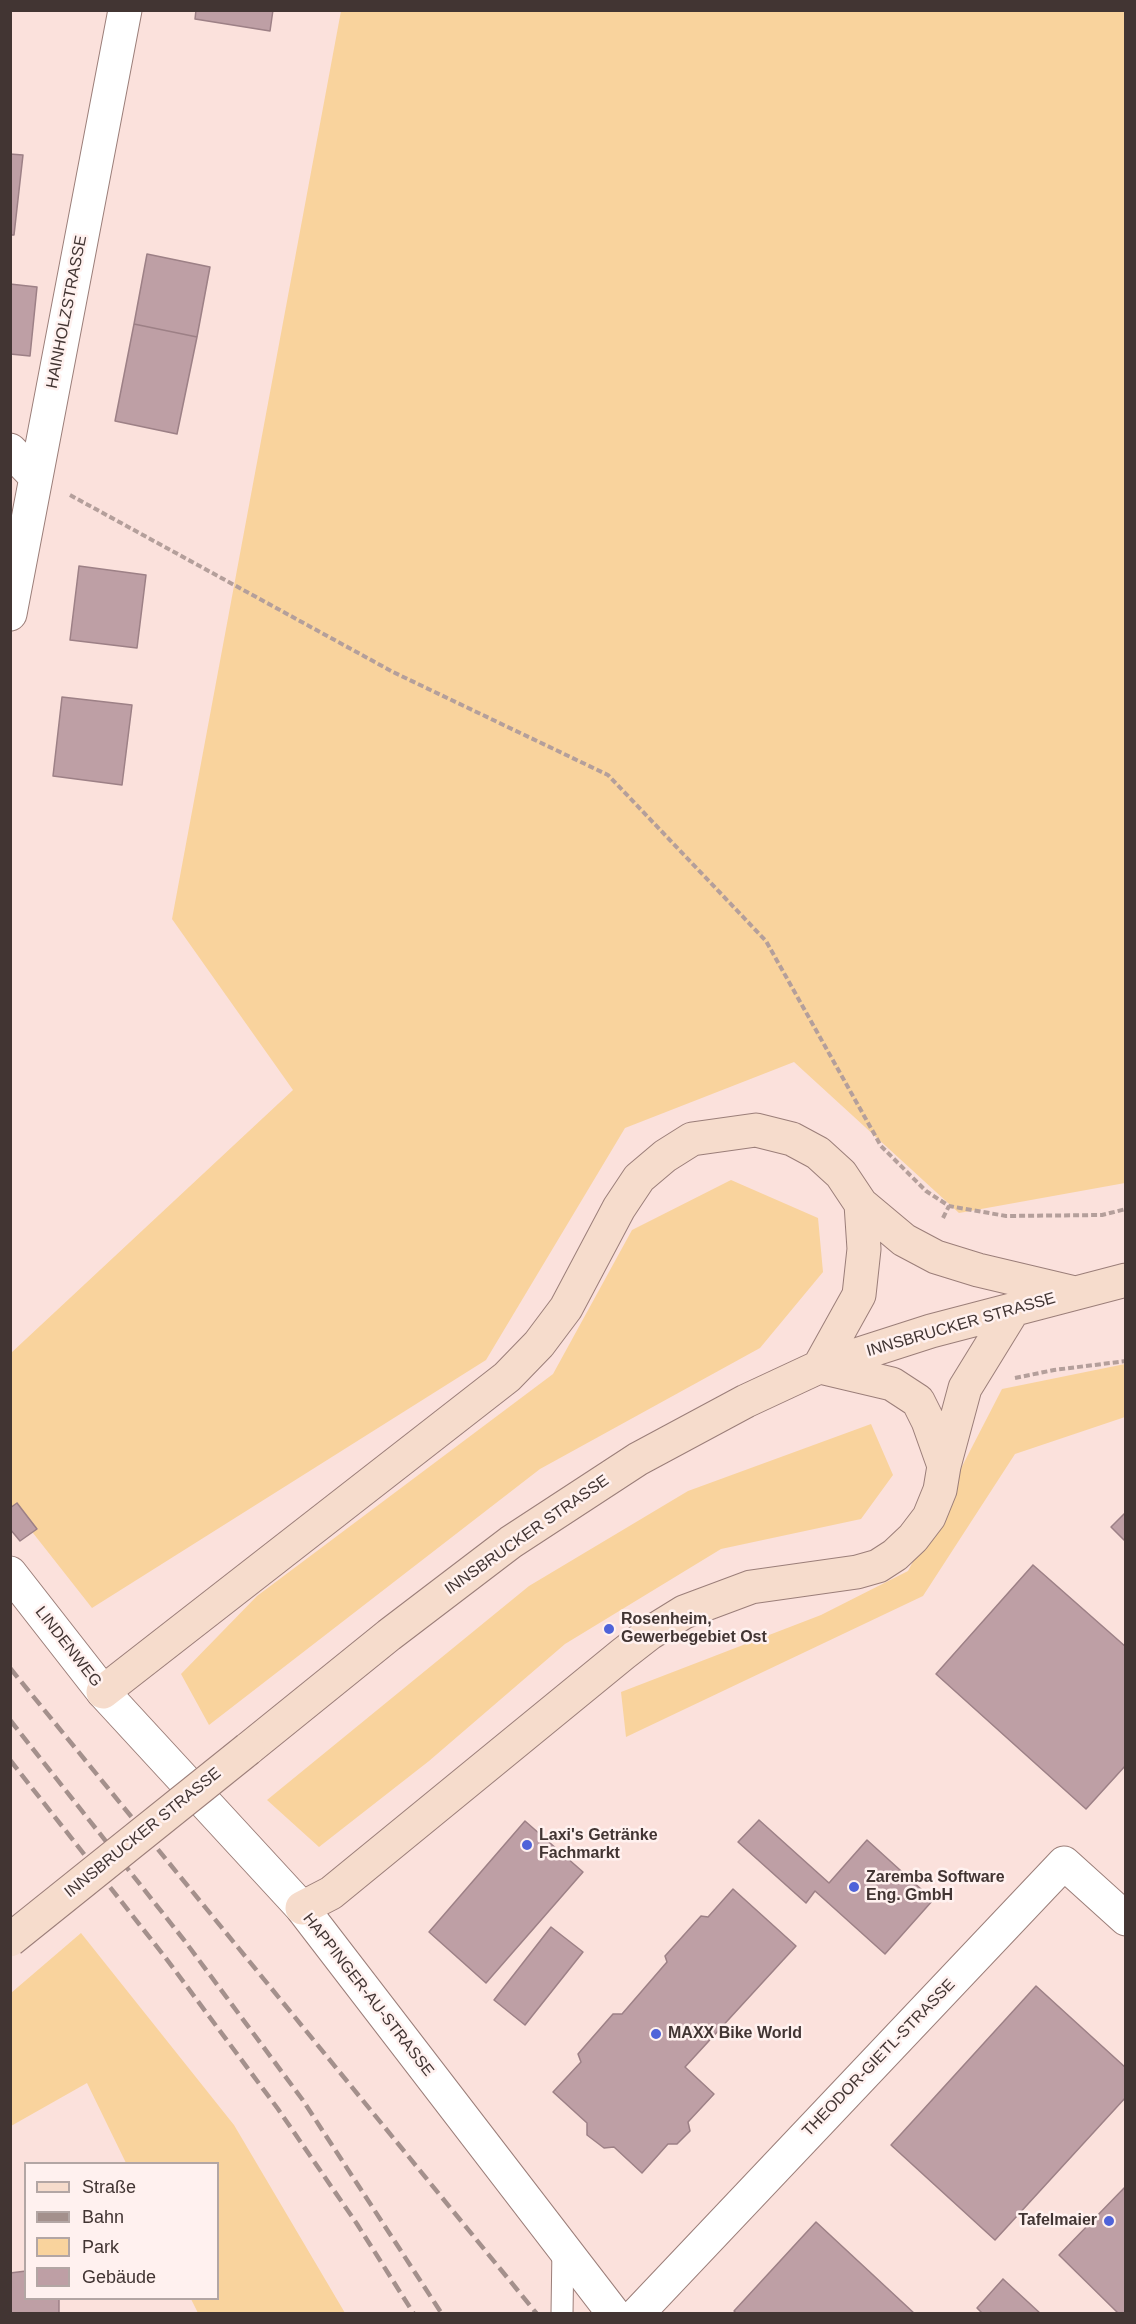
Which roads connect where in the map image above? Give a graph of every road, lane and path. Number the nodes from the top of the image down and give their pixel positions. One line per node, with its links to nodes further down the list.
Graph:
1 (125, 10): 3 (street, HAINHOLZSTRASSE)
2 (10, 450): 3 (street)
3 (36, 477): 4 (street, HAINHOLZSTRASSE); 6 (path)
4 (10, 614)
5 (861, 1204): 8 (main road); 11 (main road); 15 (main road)
6 (1125, 1209)
7 (1125, 1280): 8 (main road, INNSBRUCKER STRASSE)
8 (1075, 1293): 9 (main road, INNSBRUCKER STRASSE)
9 (1013, 1310): 11 (main road, INNSBRUCKER STRASSE); 12 (main road)
10 (1125, 1362): 12 (path)
11 (819, 1367): 13 (main road); 18 (main road, INNSBRUCKER STRASSE, bridge)
12 (965, 1388): 13 (main road)
13 (944, 1466): 16 (main road)
14 (10, 1573): 15 (street, LINDENWEG)
15 (103, 1692): 16 (street, HAPPINGER-AU-STRASSE)
16 (302, 1908): 19 (street, HAPPINGER-AU-STRASSE)
17 (1125, 1919): 22 (street, THEODOR-GIETL-STRASSE)
18 (10, 1940)
19 (563, 2247): 20 (lane); 21 (street, HAPPINGER-AU-STRASSE)
20 (562, 2313)
21 (614, 2313)
22 (637, 2313)

